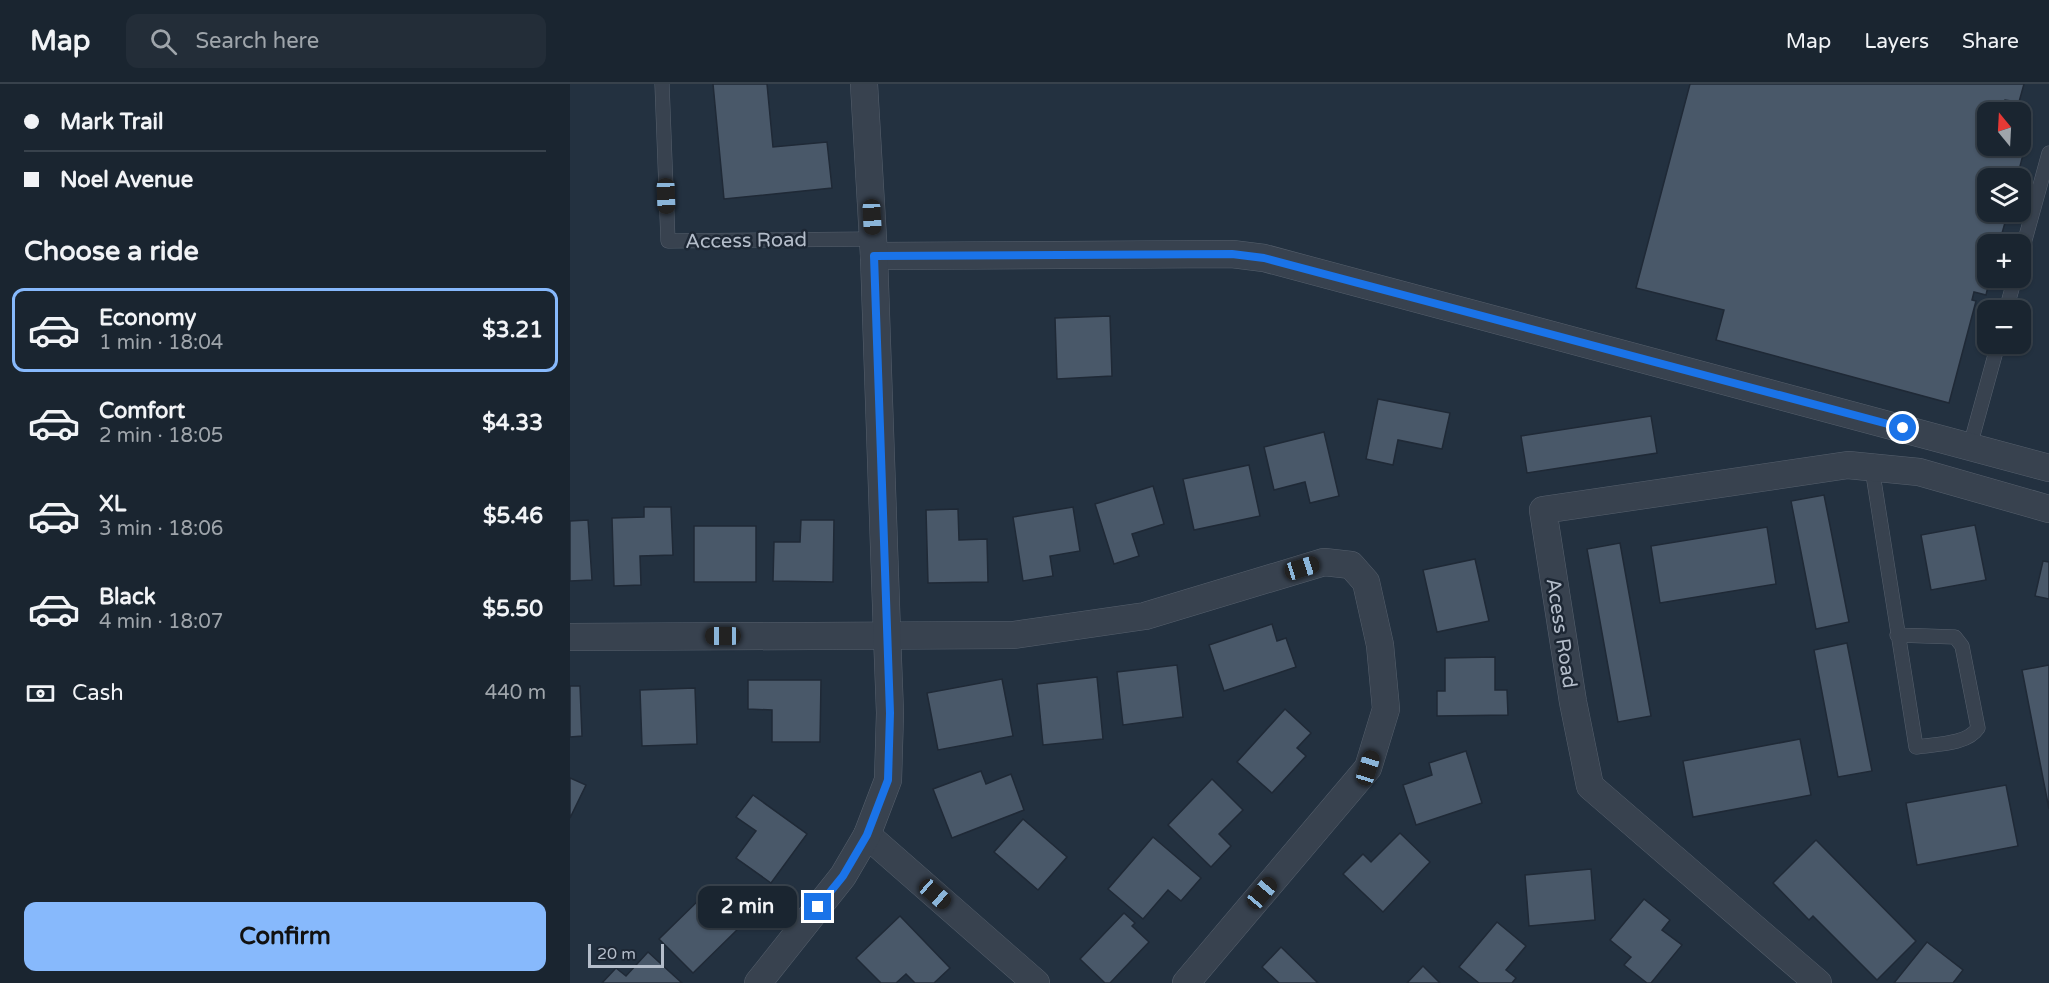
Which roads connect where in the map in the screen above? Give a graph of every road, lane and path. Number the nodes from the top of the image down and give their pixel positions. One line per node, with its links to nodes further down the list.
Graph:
1 (662, 84): 5 (lane, Access Road)
2 (864, 84): 5 (street)
3 (2049, 153): 4 (lane)
4 (2027, 234)
5 (873, 248): 7 (street); 11 (street)
6 (1995, 354): 7 (lane)
7 (1970, 446): 9 (street)
8 (1872, 468): 10 (street, Acess Road); 12 (lane); 18 (street, Acess Road)
9 (2049, 468)
10 (2049, 508)
11 (887, 634): 13 (street); 14 (street); 17 (street)
12 (1898, 635): 12 (lane)
13 (570, 638)
14 (867, 835): 15 (street); 16 (street)
15 (758, 983)
16 (1036, 983)
17 (1186, 983)
18 (1818, 983)

